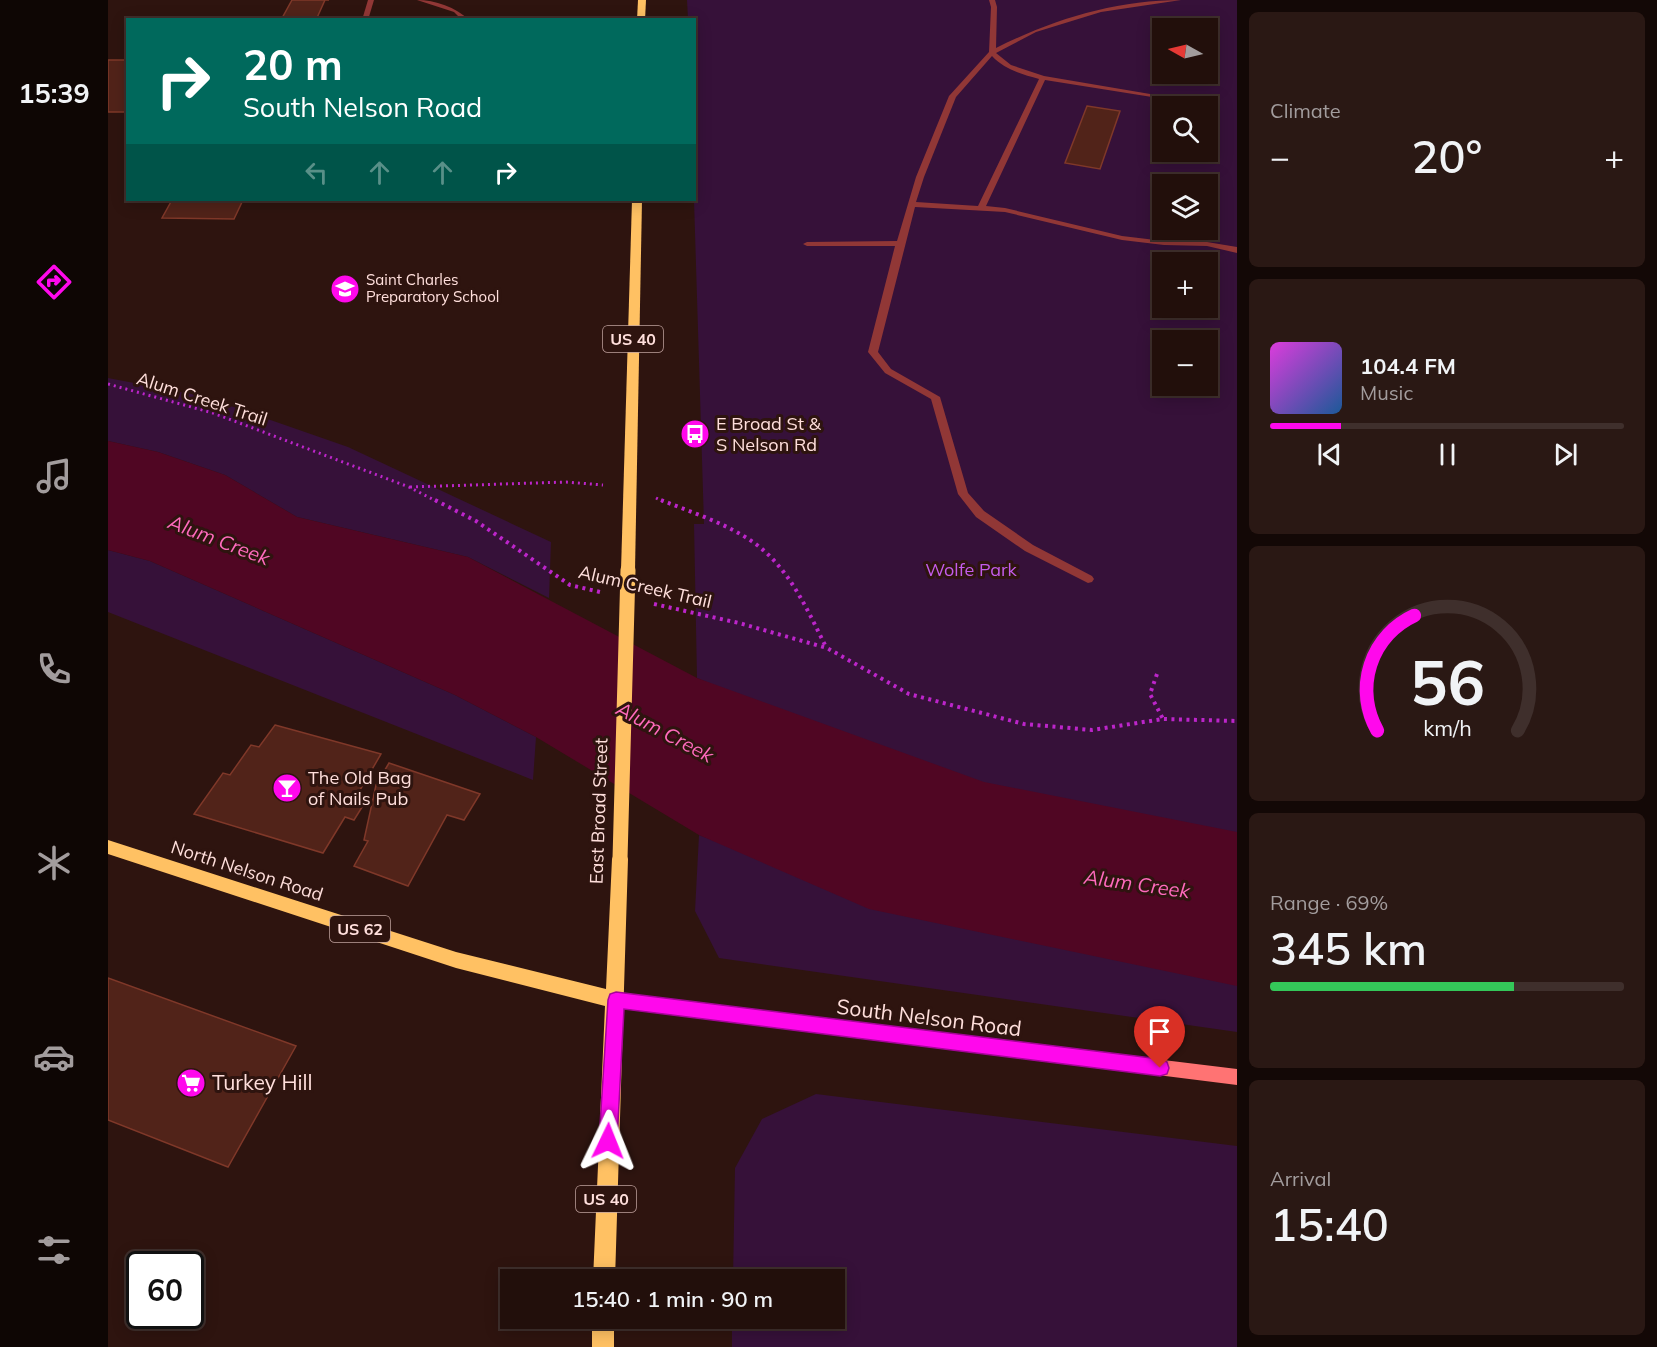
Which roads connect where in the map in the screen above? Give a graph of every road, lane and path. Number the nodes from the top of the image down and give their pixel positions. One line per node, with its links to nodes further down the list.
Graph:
1 (371, 0): 6 (lane)
2 (420, 0): 7 (lane)
3 (642, 0): 8 (main road)
4 (992, 0): 9 (lane)
5 (1178, 0): 9 (lane)
6 (366, 18)
7 (464, 18)
8 (642, 18)
9 (992, 52): 10 (lane); 13 (lane)
10 (1043, 78): 11 (lane); 14 (lane)
11 (1152, 94)
12 (637, 201): 26 (main road, East Broad Street / US 40, bridge)
13 (912, 204): 14 (lane); 15 (lane)
14 (981, 208): 17 (lane)
15 (900, 243): 16 (lane); 19 (lane)
16 (807, 244)
17 (1237, 250)
18 (108, 384): 20 (path, Alum Creek Trail)
19 (1088, 579)
20 (604, 593)
21 (649, 603): 23 (path, Alum Creek Trail)
22 (1157, 674): 23 (path)
23 (1163, 719): 24 (path, Alum Creek Trail)
24 (1237, 722)
25 (108, 848): 26 (main road, North Nelson Road / US 62)
26 (616, 1000): 27 (main road, South Nelson Road); 28 (main road, East Broad Street / US 40)
27 (1237, 1077)
28 (604, 1269)
29 (603, 1329): 30 (main road)
30 (603, 1347)

